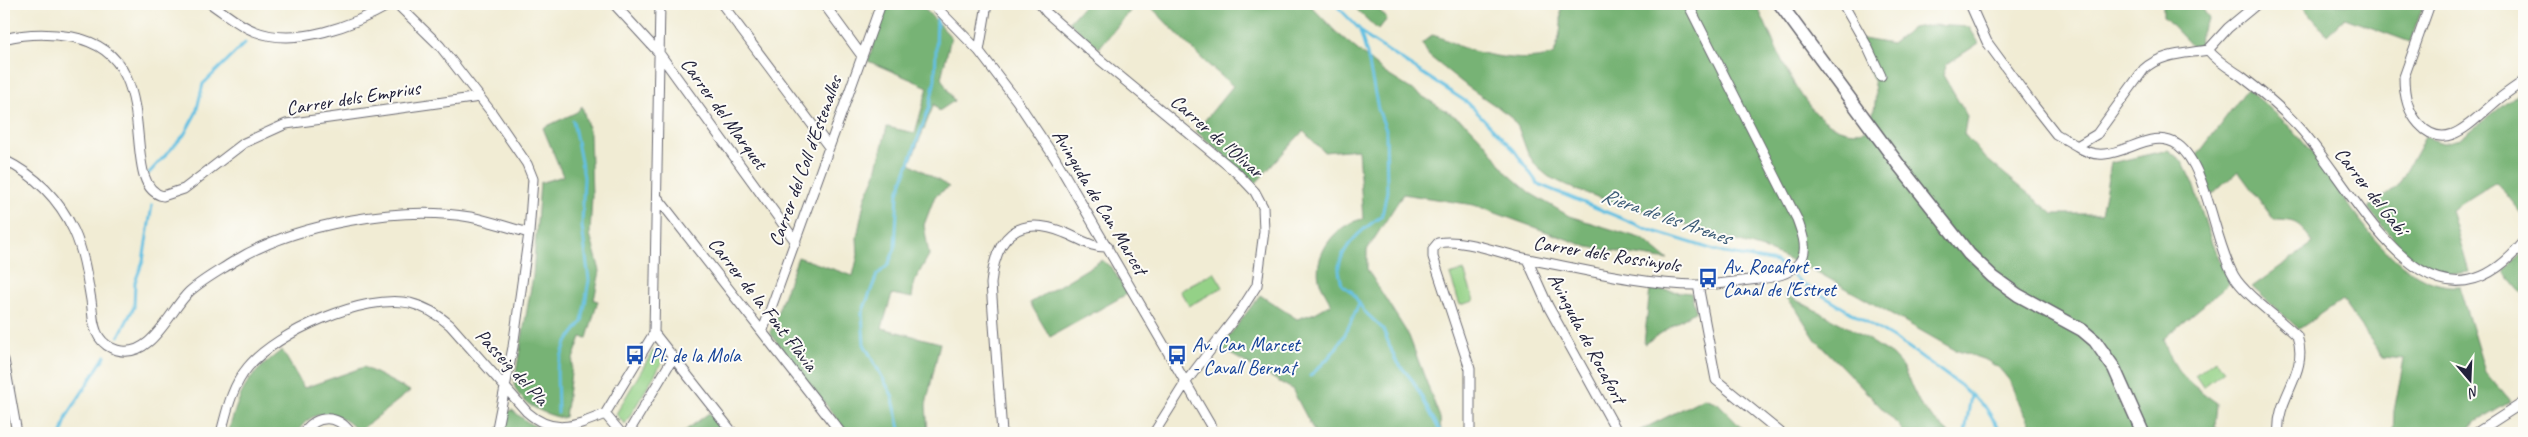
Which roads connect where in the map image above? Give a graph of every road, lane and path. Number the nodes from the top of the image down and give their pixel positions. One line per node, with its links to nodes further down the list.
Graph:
1 (211, 4): 2 (street)
2 (391, 4)
3 (397, 4): 25 (street)
4 (614, 4): 21 (street, Carrer del Marquet)
5 (660, 4): 21 (street)
6 (722, 4): 27 (street)
7 (824, 4): 22 (street)
8 (881, 4): 22 (street, Carrer del Coll d'Estenalles)
9 (933, 4): 20 (street, Avinguda de Can Marcet)
10 (988, 4): 20 (street)
11 (1040, 4): 40 (street, Carrer de l'Olivar)
12 (1688, 4): 35 (street, Carrer dels Rossinyols)
13 (1780, 4): 59 (street)
14 (1843, 4): 23 (street)
15 (1970, 4): 26 (street)
16 (2257, 4): 19 (street)
17 (2430, 4): 24 (street)
18 (4, 39): 25 (street, Carrer dels Emprius)
19 (2208, 50): 26 (street); 32 (street, Carrer del Gabí)
20 (979, 51): 33 (street, Avinguda de Can Marcet)
21 (659, 53): 29 (street); 31 (street, Carrer del Marquet)
22 (862, 56): 27 (street, Carrer del Coll d'Estenalles)
23 (1881, 76)
24 (2524, 81)
25 (480, 97): 30 (street)
26 (2077, 146): 60 (street)
27 (829, 147): 31 (street, Carrer del Coll d'Estenalles)
28 (4, 160): 30 (street)
29 (657, 197): 36 (street, Carrer de la Font Flàvia); 37 (street)
30 (529, 233): 41 (street)
31 (796, 242): 36 (street, Carrer del Coll d'Estenalles)
32 (2524, 242)
33 (1108, 247): 40 (street, Avinguda de Can Marcet); 53 (street)
34 (1527, 259): 35 (street, Carrer dels Rossinyols); 56 (street, Carrer dels Rossinyols); 57 (street, Avinguda de Rocafort)
35 (1698, 285): 58 (street)
36 (763, 330): 52 (street, Carrer de la Font Flàvia)
37 (654, 333): 38 (street); 43 (street)
38 (673, 358): 50 (street); 51 (street)
39 (4, 360): 44 (street)
40 (1186, 382): 54 (street, Carrer de l'Olivar); 55 (street, Avinguda de Can Marcet)
41 (506, 389): 43 (street, Passeig del Pla); 45 (street, Passeig del Pla); 48 (street)
42 (2524, 402): 61 (street)
43 (605, 414): 49 (street)
44 (17, 433)
45 (221, 433)
46 (303, 433): 47 (street)
47 (351, 433)
48 (496, 433)
49 (621, 433)
50 (628, 433)
51 (732, 433)
52 (841, 433)
53 (1002, 433)
54 (1154, 433)
55 (1215, 433)
56 (1470, 433)
57 (1618, 433)
58 (1781, 433)
59 (2143, 433)
60 (2279, 433)
61 (2476, 433)

